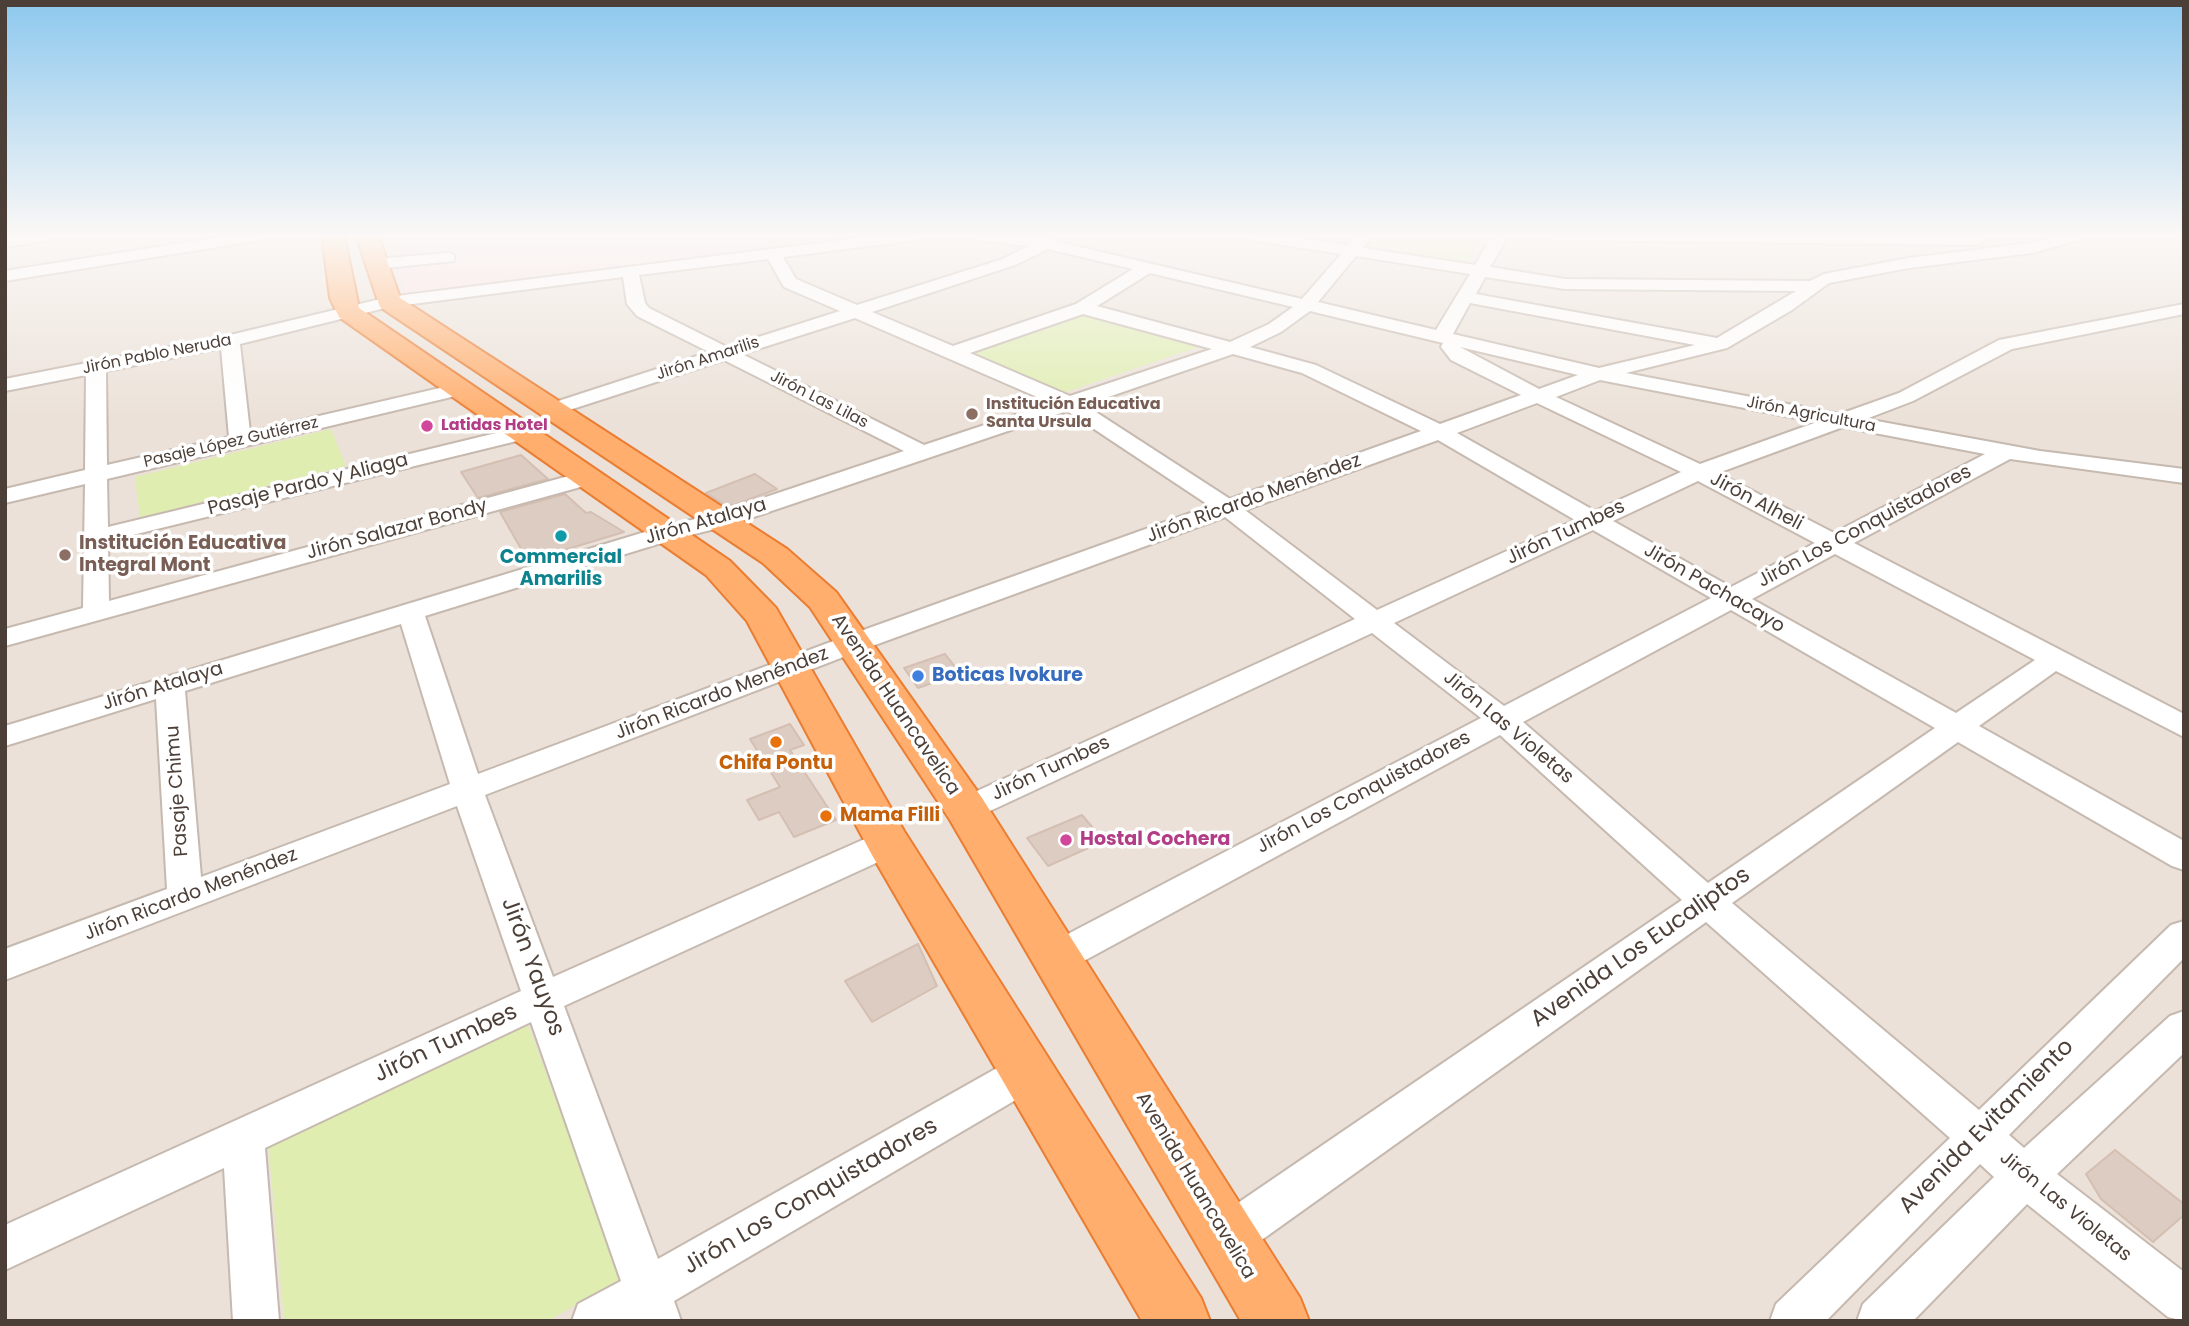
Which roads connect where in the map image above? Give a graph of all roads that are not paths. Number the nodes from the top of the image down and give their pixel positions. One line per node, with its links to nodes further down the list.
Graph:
1 (342, 297): 17 (highway)
2 (386, 297): 12 (highway)
3 (429, 297): 12 (street, Jirón Pablo Neruda)
4 (635, 297): 22 (street, Jirón Las Lilas)
5 (823, 297): 16 (street, Jirón Las Violetas)
6 (900, 297): 16 (street, Jirón Amarilis)
7 (1100, 297): 14 (street)
8 (1264, 297): 13 (street, Jirón Agricultura)
9 (1314, 297): 13 (street, Jirón Atalaya)
10 (1465, 297): 18 (street); 20 (street)
11 (1799, 297): 20 (street, Jirón Ricardo Menéndez)
12 (389, 302): 17 (street, Jirón Pablo Neruda); 31 (highway, Avenida Huancavelica)
13 (1305, 307): 18 (street, Jirón Agricultura); 21 (street, Jirón Atalaya)
14 (1082, 308): 21 (street, Jirón Pachacayo); 23 (street)
15 (2184, 309): 30 (street, Jirón Tumbes)
16 (856, 311): 22 (street, Jirón Amarilis); 23 (street, Jirón Las Violetas)
17 (348, 312): 19 (street, Jirón Pablo Neruda); 27 (highway, Avenida Huancavelica)
18 (1441, 338): 25 (street, Jirón Agricultura); 28 (street, Jirón Alheli)
19 (230, 341): 24 (street, Jirón Pablo Neruda); 33 (street)
20 (1720, 344): 25 (street, Jirón Ricardo Menéndez)
21 (1233, 348): 29 (street, Jirón Atalaya); 32 (street, Jirón Pachacayo)
22 (726, 353): 31 (street, Jirón Amarilis); 34 (street, Jirón Las Lilas)
23 (952, 353): 29 (street, Jirón Las Violetas)
24 (96, 367): 26 (street, Jirón Pablo Neruda); 37 (street)
25 (1600, 374): 28 (street, Jirón Ricardo Menéndez); 30 (street, Jirón Agricultura)
26 (5, 385)
27 (457, 390): 31 (highway, Avenida Huancavelica); 33 (street, Pasaje López Gutiérrez)
28 (1538, 396): 32 (street, Jirón Ricardo Menéndez); 36 (street, Jirón Alheli)
29 (1069, 403): 34 (street, Jirón Atalaya); 41 (street, Jirón Las Violetas)
30 (1837, 420): 35 (street, Jirón Agricultura); 36 (street, Jirón Tumbes)
31 (536, 422): 39 (highway, Avenida Huancavelica); 43 (highway, Avenida Huancavelica); 45 (street, Pasaje Pardo y Aliaga)
32 (1440, 432): 41 (street, Jirón Ricardo Menéndez); 42 (street, Jirón Pachacayo)
33 (240, 441): 37 (street, Pasaje López Gutiérrez)
34 (922, 452): 43 (street, Jirón Atalaya)
35 (2006, 452): 38 (street, Jirón Agricultura); 46 (street, Jirón Los Conquistadores)
36 (1699, 472): 42 (street, Jirón Tumbes); 46 (street, Jirón Alheli)
37 (96, 475): 40 (street, Pasaje López Gutiérrez); 45 (street)
38 (2184, 476)
39 (587, 478): 44 (highway, Avenida Huancavelica); 49 (street, Jirón Salazar Bondy)
40 (5, 496)
41 (1228, 508): 50 (street, Jirón Las Violetas); 52 (street, Jirón Ricardo Menéndez)
42 (1594, 520): 47 (street, Jirón Pachacayo); 50 (street, Jirón Tumbes)
43 (719, 521): 44 (street, Jirón Atalaya); 52 (highway, Avenida Huancavelica)
44 (667, 533): 48 (street, Jirón Atalaya); 54 (highway, Avenida Huancavelica)
45 (96, 537): 49 (street)
46 (1835, 543): 47 (street, Jirón Los Conquistadores); 53 (street, Jirón Alheli)
47 (1730, 598): 56 (street, Jirón Los Conquistadores); 57 (street, Jirón Pachacayo)
48 (410, 611): 55 (street, Jirón Atalaya); 60 (street, Jirón Yauyos)
49 (96, 613): 51 (street, Jirón Salazar Bondy)
50 (1374, 621): 56 (street, Jirón Las Violetas); 61 (street, Jirón Tumbes)
51 (5, 638)
52 (853, 643): 54 (street, Jirón Ricardo Menéndez); 61 (highway, Avenida Huancavelica)
53 (2055, 659): 57 (street, Avenida Los Eucaliptos); 58 (street, Jirón Alheli)
54 (793, 668): 60 (street, Jirón Ricardo Menéndez); 62 (highway, Avenida Huancavelica)
55 (170, 685): 59 (street, Jirón Atalaya); 64 (street, Pasaje Chimu)
56 (1502, 720): 65 (street, Jirón Las Violetas); 67 (street, Jirón Los Conquistadores)
57 (1957, 727): 63 (street, Jirón Pachacayo); 65 (street, Avenida Los Eucaliptos)
58 (2184, 727)
59 (5, 736)
60 (467, 789): 64 (street, Jirón Ricardo Menéndez); 69 (street, Jirón Yauyos)
61 (966, 808): 67 (highway, Avenida Huancavelica)
62 (888, 843): 69 (street, Jirón Tumbes); 71 (highway, Avenida Huancavelica)
63 (2184, 857)
64 (186, 897): 68 (street, Jirón Ricardo Menéndez)
65 (1707, 902): 72 (street, Jirón Las Violetas); 75 (street, Avenida Los Eucaliptos)
66 (2184, 935): 72 (street, Avenida Evitamiento)
67 (1056, 957): 75 (highway, Avenida Huancavelica)
68 (5, 965)
69 (544, 998): 73 (street, Jirón Tumbes); 78 (street, Jirón Yauyos)
70 (2184, 1028): 74 (street)
71 (1027, 1072): 78 (street, Jirón Los Conquistadores); 81 (highway, Avenida Huancavelica)
72 (1978, 1135): 74 (street, Jirón Las Violetas); 83 (street, Avenida Evitamiento)
73 (243, 1138): 76 (street, Jirón Tumbes); 79 (street)
74 (2025, 1176): 77 (street, Jirón Las Violetas); 84 (street)
75 (1226, 1238): 82 (highway, Avenida Huancavelica)
76 (5, 1248)
77 (2184, 1301)
78 (652, 1306): 80 (street, Jirón Los Conquistadores)
79 (256, 1321)
80 (595, 1321)
81 (1178, 1321)
82 (1277, 1321)
83 (1793, 1321)
84 (1880, 1321)

